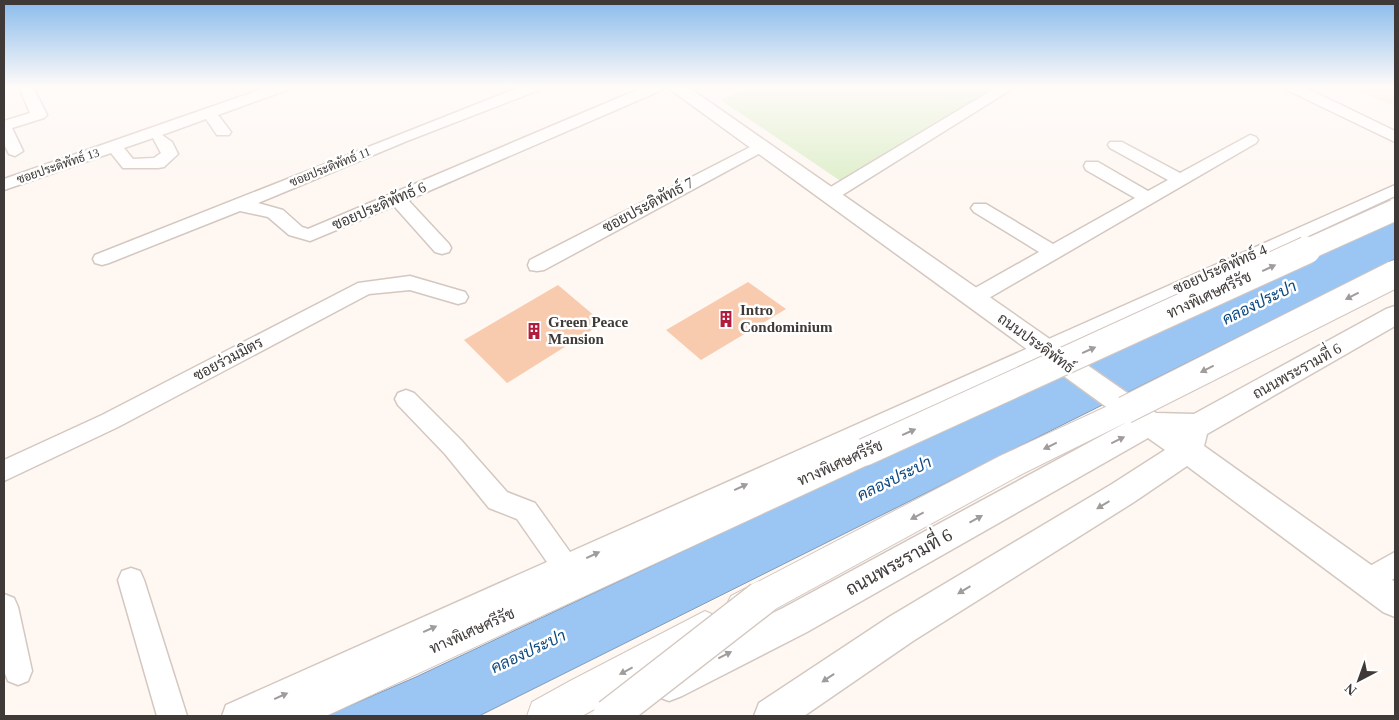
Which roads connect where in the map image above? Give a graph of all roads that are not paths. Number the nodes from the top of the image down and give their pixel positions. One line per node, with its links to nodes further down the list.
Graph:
1 (23, 121): 9 (street)
2 (187, 121): 15 (street, ซอยประดิพัทธ์ 13)
3 (215, 121): 10 (street)
4 (436, 121): 25 (street, ซอยประดิพัทธ์ 11)
5 (578, 121): 23 (street, ซอยประดิพัทธ์ 6)
6 (723, 121): 16 (main road, ถนนประดิพัทธ์)
7 (953, 121): 22 (street)
8 (1361, 121): 11 (street)
9 (4, 127): 17 (street)
10 (223, 132)
11 (1395, 137)
12 (160, 139): 15 (street)
13 (1250, 140): 19 (street)
14 (1116, 145): 19 (street)
15 (114, 146): 20 (street, ซอยประดิพัทธ์ 13)
16 (760, 147): 22 (main road, ถนนประดิพัทธ์); 31 (street, ซอยประดิพัทธ์ 7)
17 (15, 151)
18 (1092, 166): 24 (street)
19 (1181, 180): 24 (street)
20 (4, 185)
21 (1395, 190): 36 (street, ซอยประดิพัทธ์ 4)
22 (830, 195): 34 (main road, ถนนประดิพัทธ์)
23 (396, 198): 25 (street, ซอยประดิพัทธ์ 6); 28 (street)
24 (1148, 199): 29 (street)
25 (238, 205): 30 (street)
26 (980, 208): 29 (street)
27 (1395, 210): 51 (highway, ทางพิเศษศรีรัช, one-way to 27, bridge)
28 (442, 248)
29 (1054, 253): 34 (street)
30 (102, 260)
31 (537, 265)
32 (1395, 274): 45 (highway, one-way to 45, bridge)
33 (458, 297): 40 (street, ซอยร่วมมิตร)
34 (975, 298): 36 (main road, ถนนประดิพัทธ์)
35 (1395, 315): 39 (main road, ถนนพระรามที่ 6)
36 (1044, 348): 38 (main road, ถนนประดิพัทธ์); 42 (street, ซอยประดิพัทธ์ 4, one-way to 36)
37 (406, 399): 42 (street)
38 (1149, 424): 39 (main road, ถนนประดิพัทธ์); 53 (main road, ถนนพระรามที่ 6, one-way to 38)
39 (1193, 438): 44 (main road, ถนนประดิพัทธ์); 55 (main road, ถนนพระรามที่ 6, one-way to 55)
40 (4, 471)
41 (1395, 564): 44 (street)
42 (566, 568): 50 (street, ซอยประดิพัทธ์ 4, one-way to 42)
43 (131, 580): 49 (street)
44 (1368, 581): 46 (main road, ถนนประดิพัทธ์)
45 (762, 598): 52 (highway, one-way to 52, bridge); 54 (highway, bridge)
46 (1395, 601)
47 (4, 607): 48 (street)
48 (18, 671)
49 (172, 716)
50 (237, 716)
51 (284, 716)
52 (546, 716)
53 (604, 716)
54 (610, 716)
55 (772, 716)

